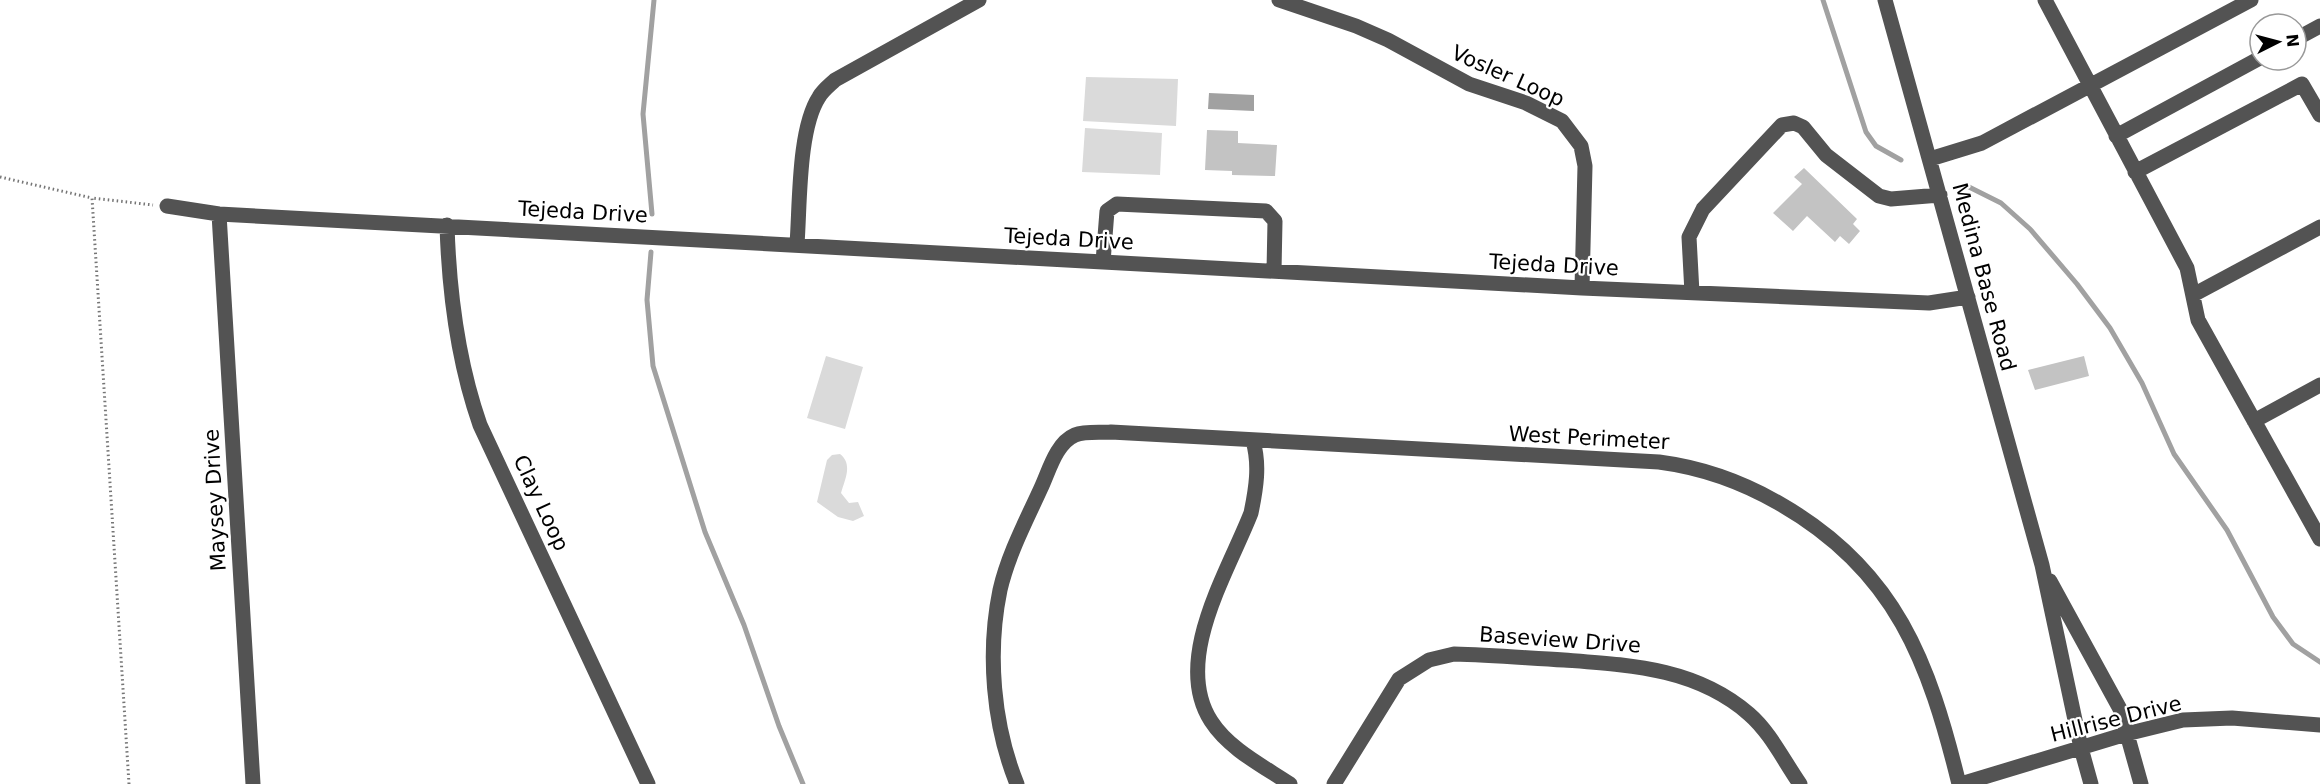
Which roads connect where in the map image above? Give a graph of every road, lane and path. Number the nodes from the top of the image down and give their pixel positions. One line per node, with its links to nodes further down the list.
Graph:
1 (979, 0): 19 (street)
2 (1279, 0): 22 (street, Vosler Loop)
3 (1885, 0): 10 (street, Medina Base Road)
4 (2045, 0): 7 (street)
5 (2251, 0): 7 (street)
6 (2248, 64): 9 (street)
7 (2090, 87): 9 (street); 10 (street)
8 (2320, 115): 11 (street)
9 (2116, 136): 11 (street)
10 (1930, 159): 13 (street, Medina Base Road)
11 (2135, 172): 24 (street)
12 (0, 177): 14 (path)
13 (1940, 195): 23 (street); 25 (street, Medina Base Road)
14 (92, 198): 15 (path); 34 (path)
15 (167, 206): 16 (street, Tejeda Drive)
16 (219, 214): 17 (street, Tejeda Drive); 35 (street, Maysey Drive)
17 (447, 225): 19 (street, Tejeda Drive); 36 (street, Clay Loop)
18 (2320, 227): 24 (street)
19 (797, 244): 20 (street, Tejeda Drive)
20 (1103, 262): 21 (street, Tejeda Drive); 21 (street)
21 (1274, 271): 22 (street, Tejeda Drive)
22 (1582, 288): 23 (street, Tejeda Drive)
23 (1692, 293): 25 (street, Tejeda Drive)
24 (2193, 296): 27 (street)
25 (1968, 297): 30 (street, Medina Base Road)
26 (2320, 385): 27 (street)
27 (2254, 421): 29 (street)
28 (1253, 441): 37 (street, West Perimeter); 38 (street); 41 (street, West Perimeter)
29 (2320, 539)
30 (2042, 565): 32 (street, Medina Base Road); 33 (street, Medina Base Road)
31 (2320, 725): 32 (street, Hillrise Drive)
32 (2126, 734): 33 (street, Hillrise Drive); 43 (street, Medina Base Road)
33 (2081, 748): 41 (street, Hillrise Drive); 42 (street, Medina Base Road)
34 (129, 784)
35 (253, 784)
36 (648, 784)
37 (1017, 784)
38 (1290, 784)
39 (1334, 784): 40 (street, Baseview Drive)
40 (1800, 784)
41 (1960, 784)
42 (2091, 784)
43 (2140, 784)

